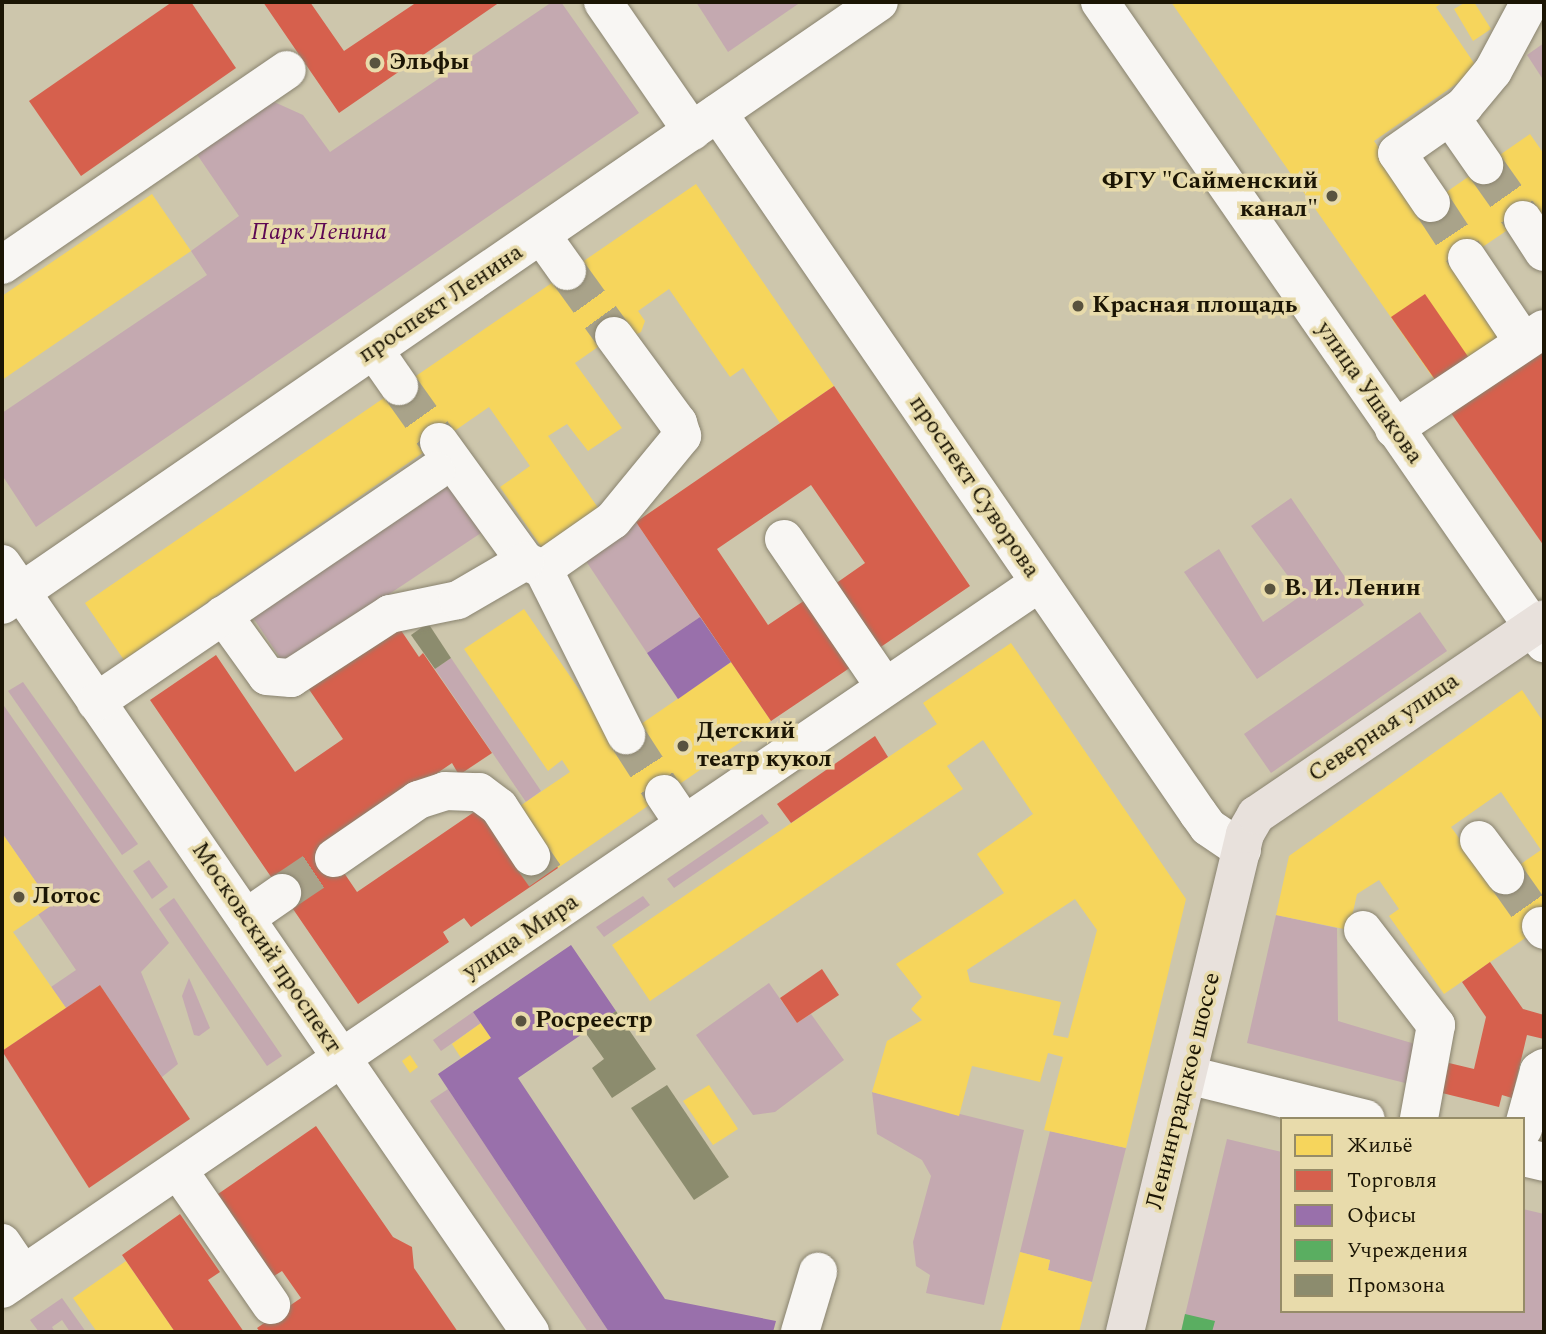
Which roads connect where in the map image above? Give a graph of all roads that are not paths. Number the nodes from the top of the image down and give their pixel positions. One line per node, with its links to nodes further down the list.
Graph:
1 (603, 2): 7 (street, проспект Суворова)
2 (879, 2): 7 (street, проспект Ленина)
3 (1100, 2): 20 (street, улица Ушакова)
4 (1530, 2): 6 (street)
5 (287, 70): 14 (street)
6 (1450, 116): 8 (street); 9 (street)
7 (705, 122): 11 (street, проспект Ленина); 23 (street, проспект Суворова)
8 (1485, 165)
9 (1431, 202)
10 (1522, 220): 12 (street)
11 (542, 236): 15 (street); 18 (street, проспект Ленина)
12 (1544, 252)
13 (1468, 258): 16 (street)
14 (2, 265)
15 (567, 271)
16 (1533, 335): 20 (street)
17 (614, 336): 22 (street)
18 (374, 350): 19 (street); 24 (street, проспект Ленина)
19 (399, 386)
20 (1394, 429): 26 (street, улица Ушакова)
21 (784, 539): 27 (street)
22 (534, 565): 25 (street); 25 (street); 29 (street)
23 (1039, 583): 27 (street, улица Мира); 31 (street, проспект Суворова)
24 (8, 587): 28 (street, Московский проспект)
25 (223, 615): 28 (street)
26 (1540, 630): 31 (main road, Северная улица)
27 (885, 687): 34 (street, улица Мира)
28 (96, 702): 36 (street, Московский проспект)
29 (626, 735)
30 (1479, 840): 33 (street)
31 (1242, 850): 40 (main road, Ленинградское шоссе)
32 (334, 858): 34 (street)
33 (1505, 875)
34 (547, 879): 38 (street, улица Мира)
35 (282, 893): 36 (street)
36 (246, 918): 38 (street, Московский проспект)
37 (1363, 930): 42 (street)
38 (342, 1058): 46 (street, улица Мира); 51 (street, Московский проспект)
39 (1544, 1068): 43 (street)
40 (1188, 1075): 41 (street); 53 (main road, Ленинградское шоссе)
41 (1358, 1117)
42 (1419, 1117)
43 (1525, 1122)
44 (1525, 1157): 45 (street)
45 (1544, 1162)
46 (178, 1170): 49 (street, улица Мира); 50 (street)
47 (2, 1243): 49 (street)
48 (818, 1272): 52 (street)
49 (13, 1282)
50 (271, 1305)
51 (530, 1332)
52 (800, 1332)
53 (1125, 1332)

